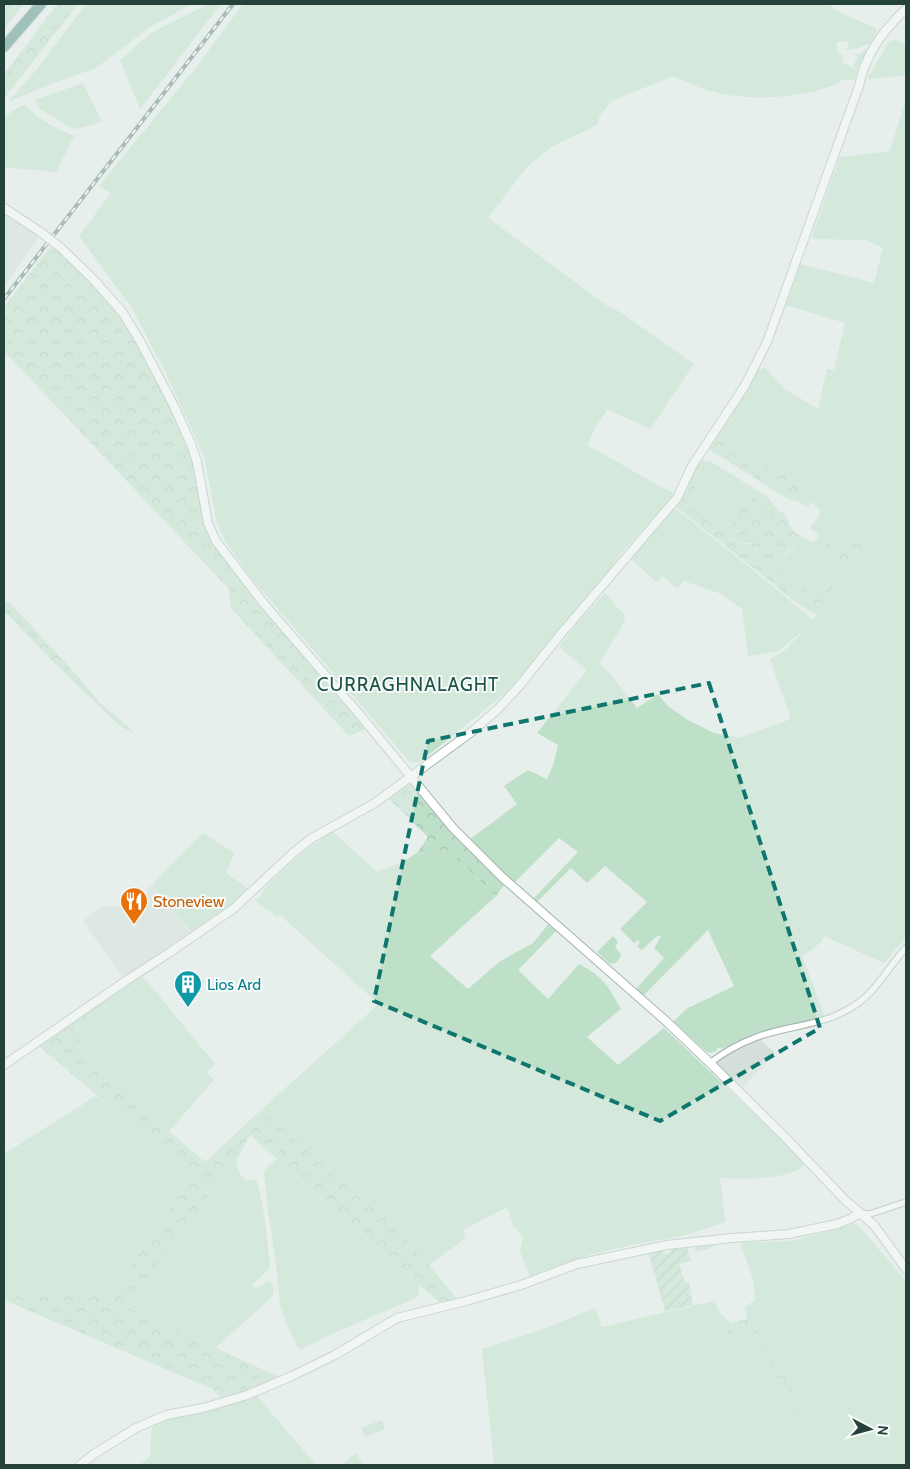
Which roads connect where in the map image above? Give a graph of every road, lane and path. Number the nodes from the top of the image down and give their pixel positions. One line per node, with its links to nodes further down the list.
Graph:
1 (41, 4): 3 (highway)
2 (906, 9): 5 (street)
3 (4, 47)
4 (4, 208): 5 (street, bridge)
5 (410, 776): 7 (street); 8 (street)
6 (906, 948): 7 (street)
7 (710, 1063): 10 (street)
8 (4, 1065)
9 (906, 1202): 10 (street)
10 (862, 1214): 11 (street); 12 (street)
11 (906, 1269)
12 (80, 1465)

